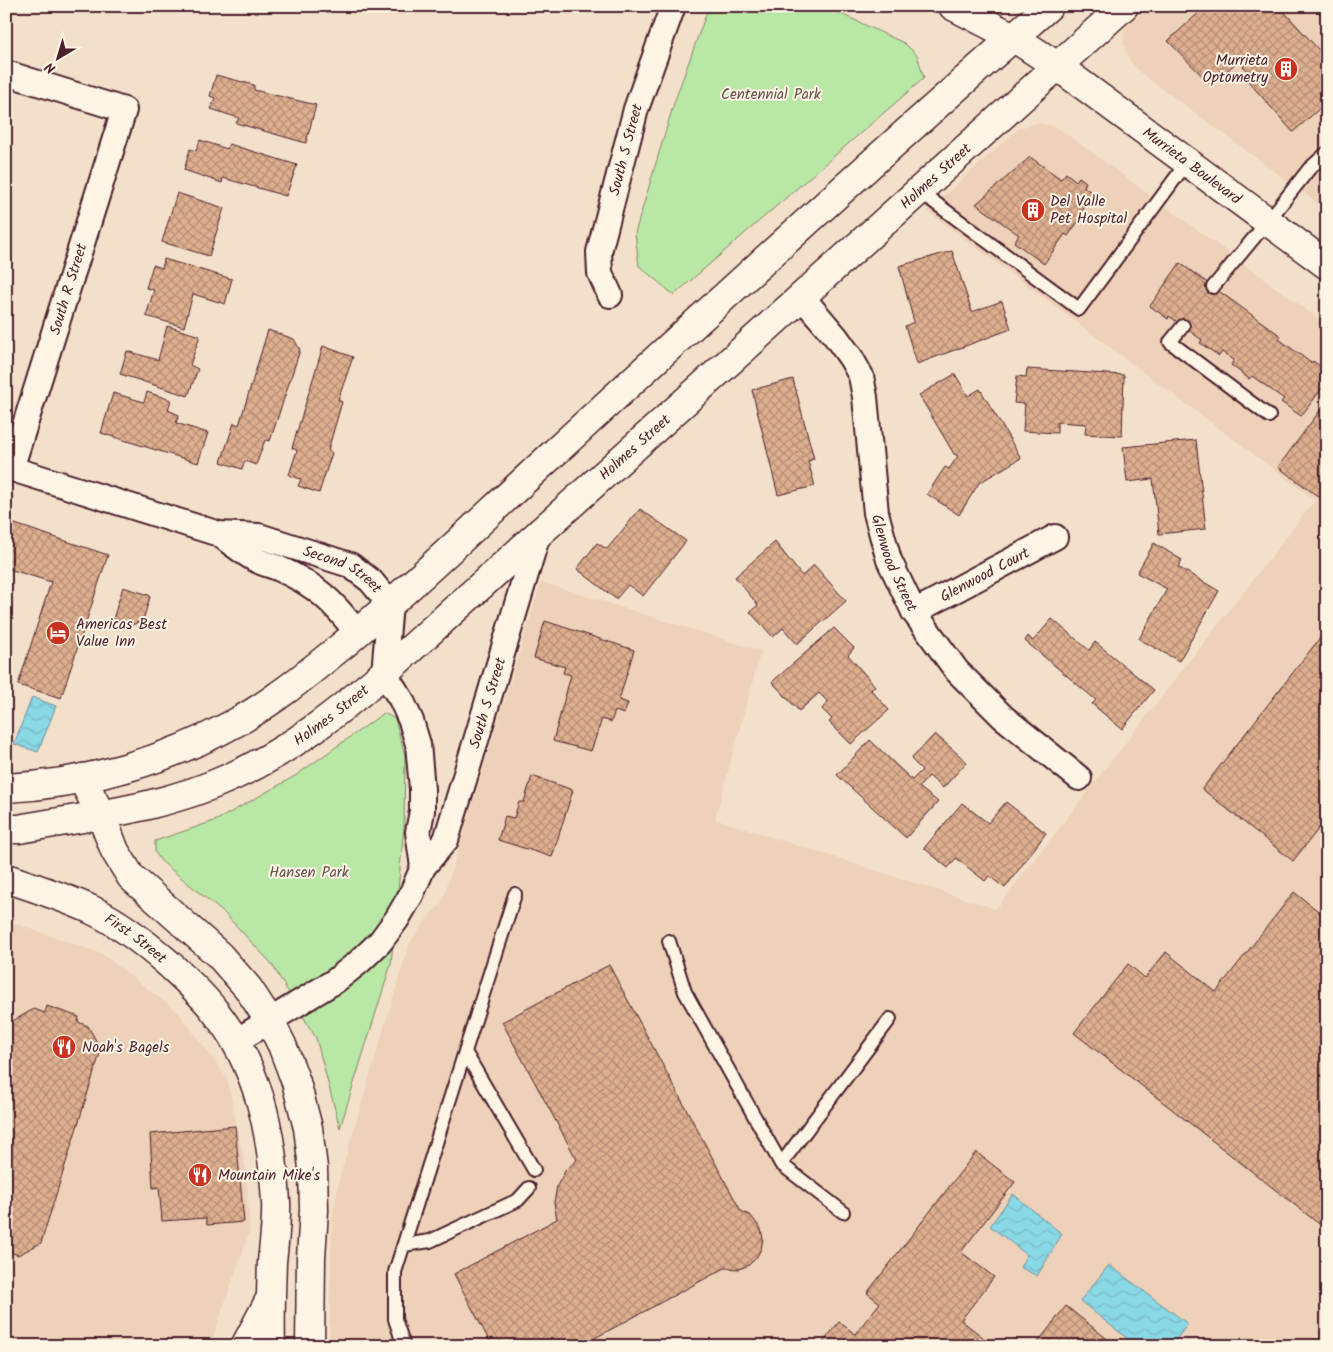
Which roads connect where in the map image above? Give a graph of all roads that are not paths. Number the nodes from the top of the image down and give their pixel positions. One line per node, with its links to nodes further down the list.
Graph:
1 (673, 6): 14 (street, South S Street)
2 (953, 6): 5 (main road, Murrieta Boulevard)
3 (1049, 6): 5 (main road)
4 (1124, 6): 6 (main road, Holmes Street)
5 (1013, 37): 6 (main road, Murrieta Boulevard); 22 (main road)
6 (1058, 66): 9 (main road, Murrieta Boulevard); 10 (main road, Holmes Street)
7 (6, 74): 18 (street, South R Street)
8 (1327, 153): 11 (lane)
9 (1188, 161): 10 (lane); 11 (main road, Murrieta Boulevard)
10 (919, 191): 15 (main road, Holmes Street)
11 (1268, 221): 12 (main road, Murrieta Boulevard); 13 (lane)
12 (1327, 265)
13 (1214, 287)
14 (610, 296)
15 (802, 297): 19 (main road, Holmes Street); 23 (street, Glenwood Street)
16 (1183, 326): 17 (lane)
17 (1269, 416)
18 (9, 468): 20 (street, Second Street)
19 (539, 532): 25 (main road, Holmes Street); 31 (street, South S Street)
20 (220, 534): 22 (street, Second Street); 24 (street, Second Street)
21 (1055, 537): 23 (street, Glenwood Court)
22 (390, 604): 24 (main road); 25 (street, Second Street)
23 (914, 612): 27 (street, Glenwood Street)
24 (357, 633): 26 (main road)
25 (384, 673): 29 (main road, Holmes Street); 31 (street, South S Street)
26 (82, 778): 28 (main road); 29 (main road)
27 (1079, 778)
28 (6, 788)
29 (101, 815): 30 (main road); 36 (main road)
30 (6, 829)
31 (423, 867): 36 (street, South S Street)
32 (6, 878): 37 (main road, First Street)
33 (515, 894): 38 (lane)
34 (669, 941): 39 (lane)
35 (890, 1019): 39 (lane)
36 (270, 1020): 37 (street, South S Street); 47 (main road)
37 (236, 1041): 44 (main road, First Street)
38 (465, 1052): 40 (lane); 43 (lane)
39 (781, 1164): 42 (lane)
40 (534, 1170)
41 (529, 1188): 43 (lane)
42 (843, 1212)
43 (404, 1245): 48 (lane)
44 (270, 1299): 45 (main road); 46 (main road, First Street)
45 (245, 1346)
46 (271, 1346)
47 (310, 1346)
48 (404, 1346)

